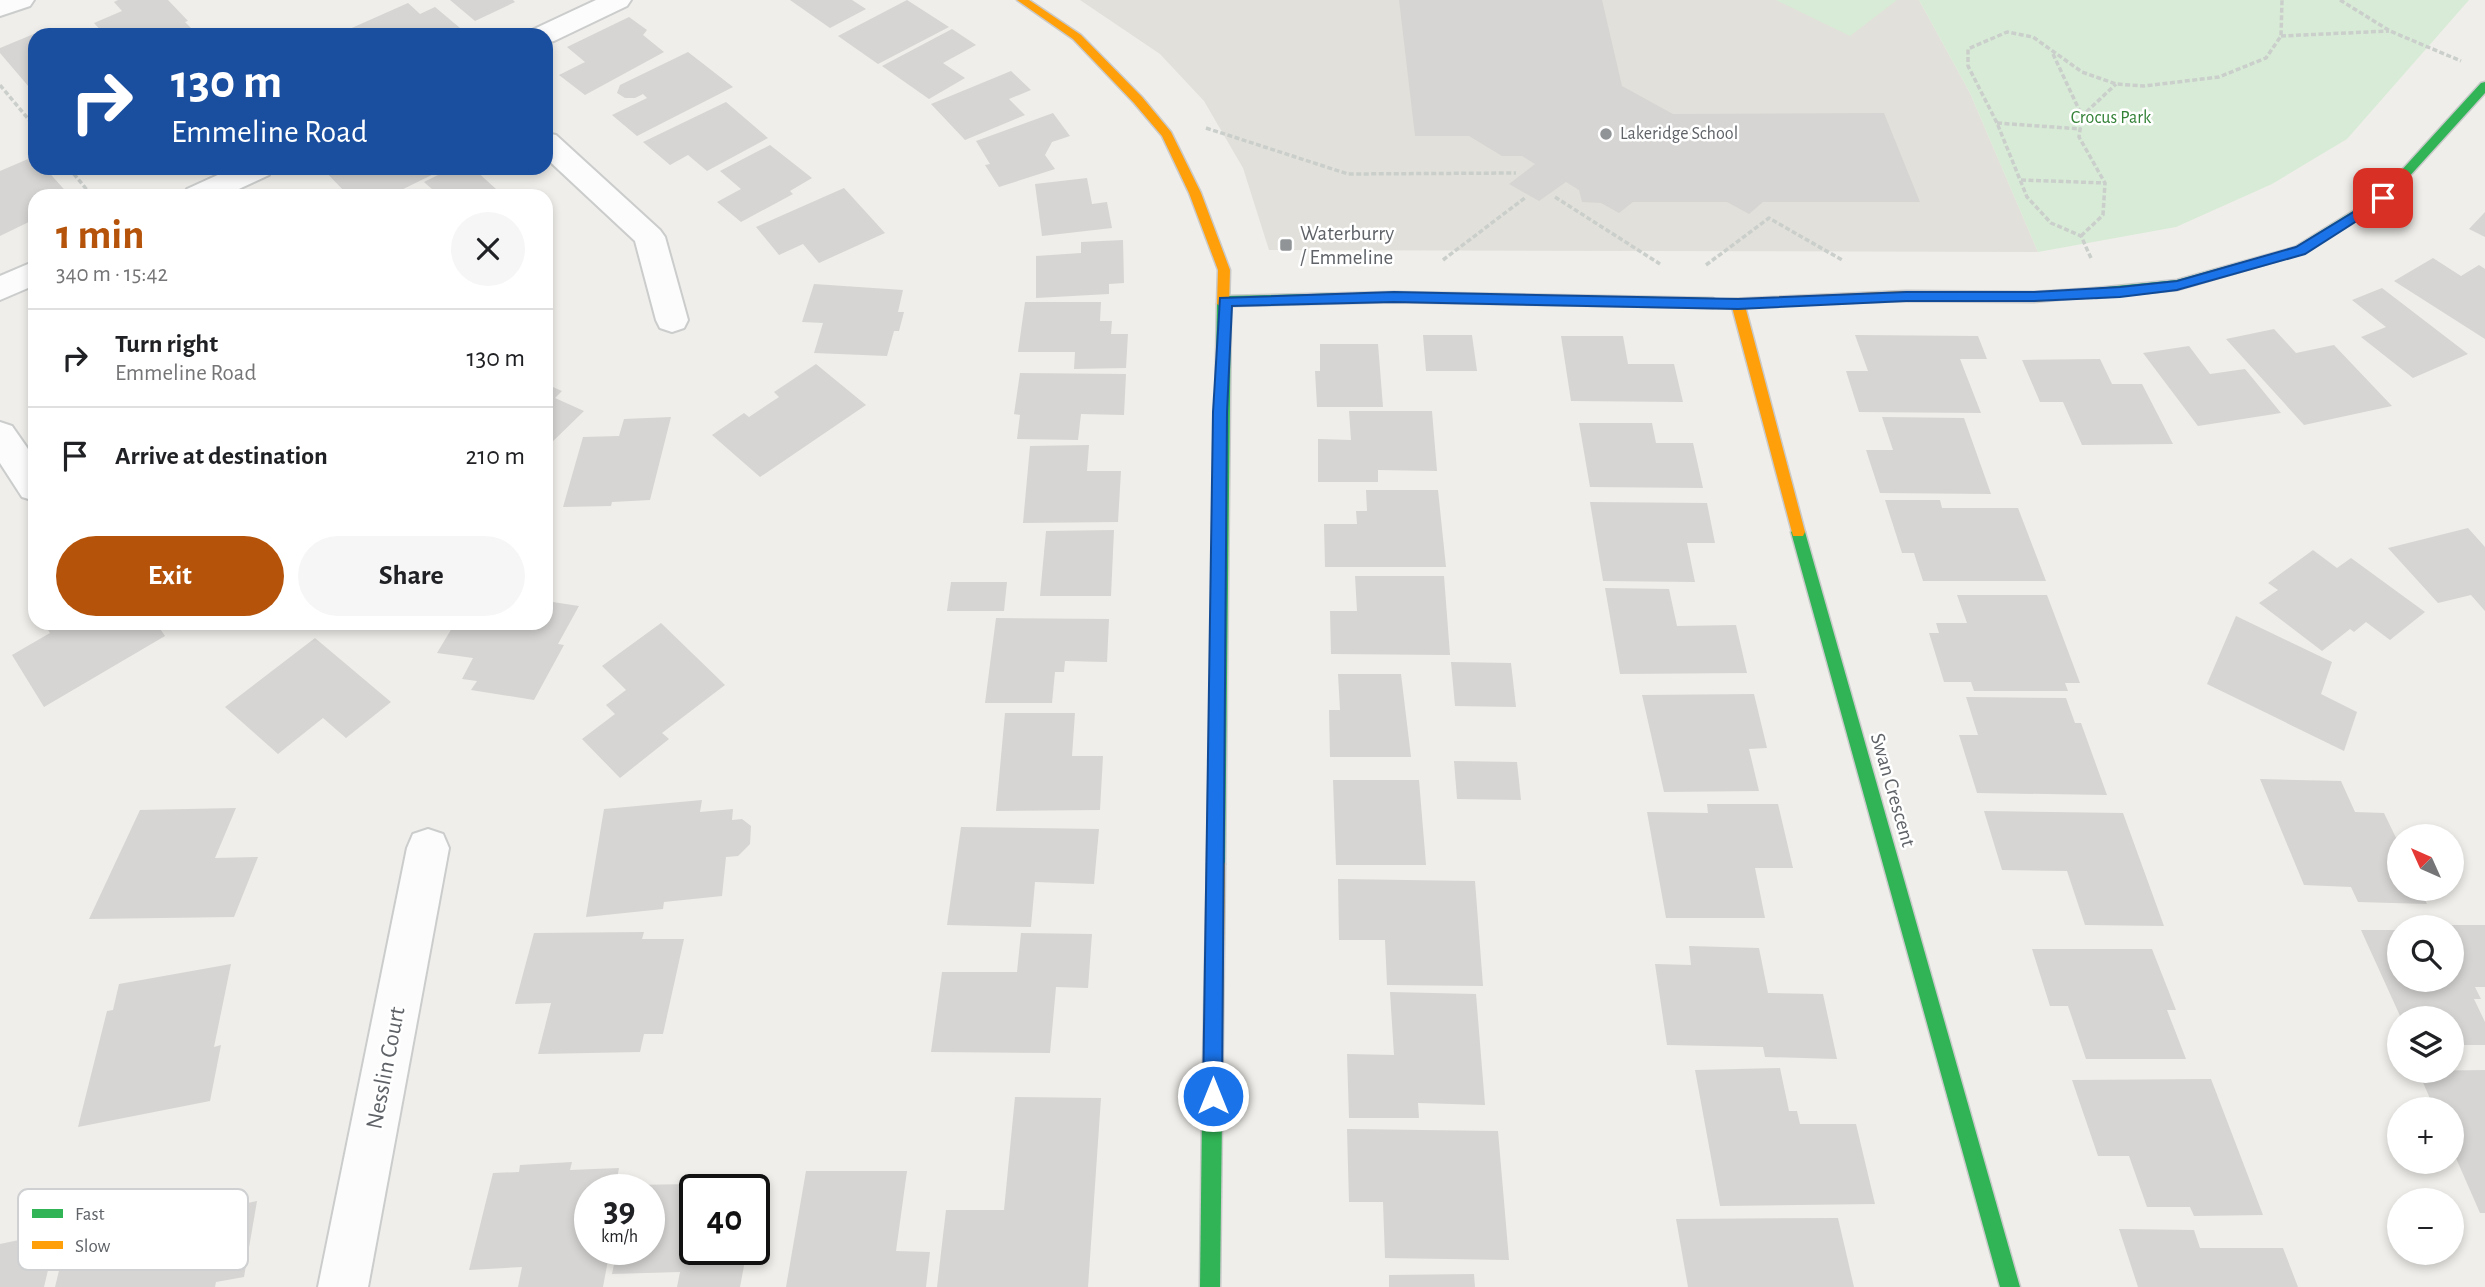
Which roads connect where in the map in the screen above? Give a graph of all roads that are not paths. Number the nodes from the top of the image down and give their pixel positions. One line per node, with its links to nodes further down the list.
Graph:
1 (21, 0): 4 (street)
2 (618, 0): 5 (street)
3 (1022, 0): 12 (street)
4 (0, 8)
5 (553, 31)
6 (2485, 86): 13 (street)
7 (553, 148): 14 (street)
8 (243, 175): 9 (street)
9 (213, 189)
10 (28, 275): 11 (street)
11 (0, 289)
12 (1225, 301): 13 (street); 19 (street)
13 (1738, 304): 20 (street, Swan Crescent)
14 (672, 320)
15 (0, 435): 16 (street)
16 (28, 477)
17 (428, 848): 18 (street, Nesslin Court)
18 (344, 1287)
19 (1210, 1287)
20 (2010, 1287)

